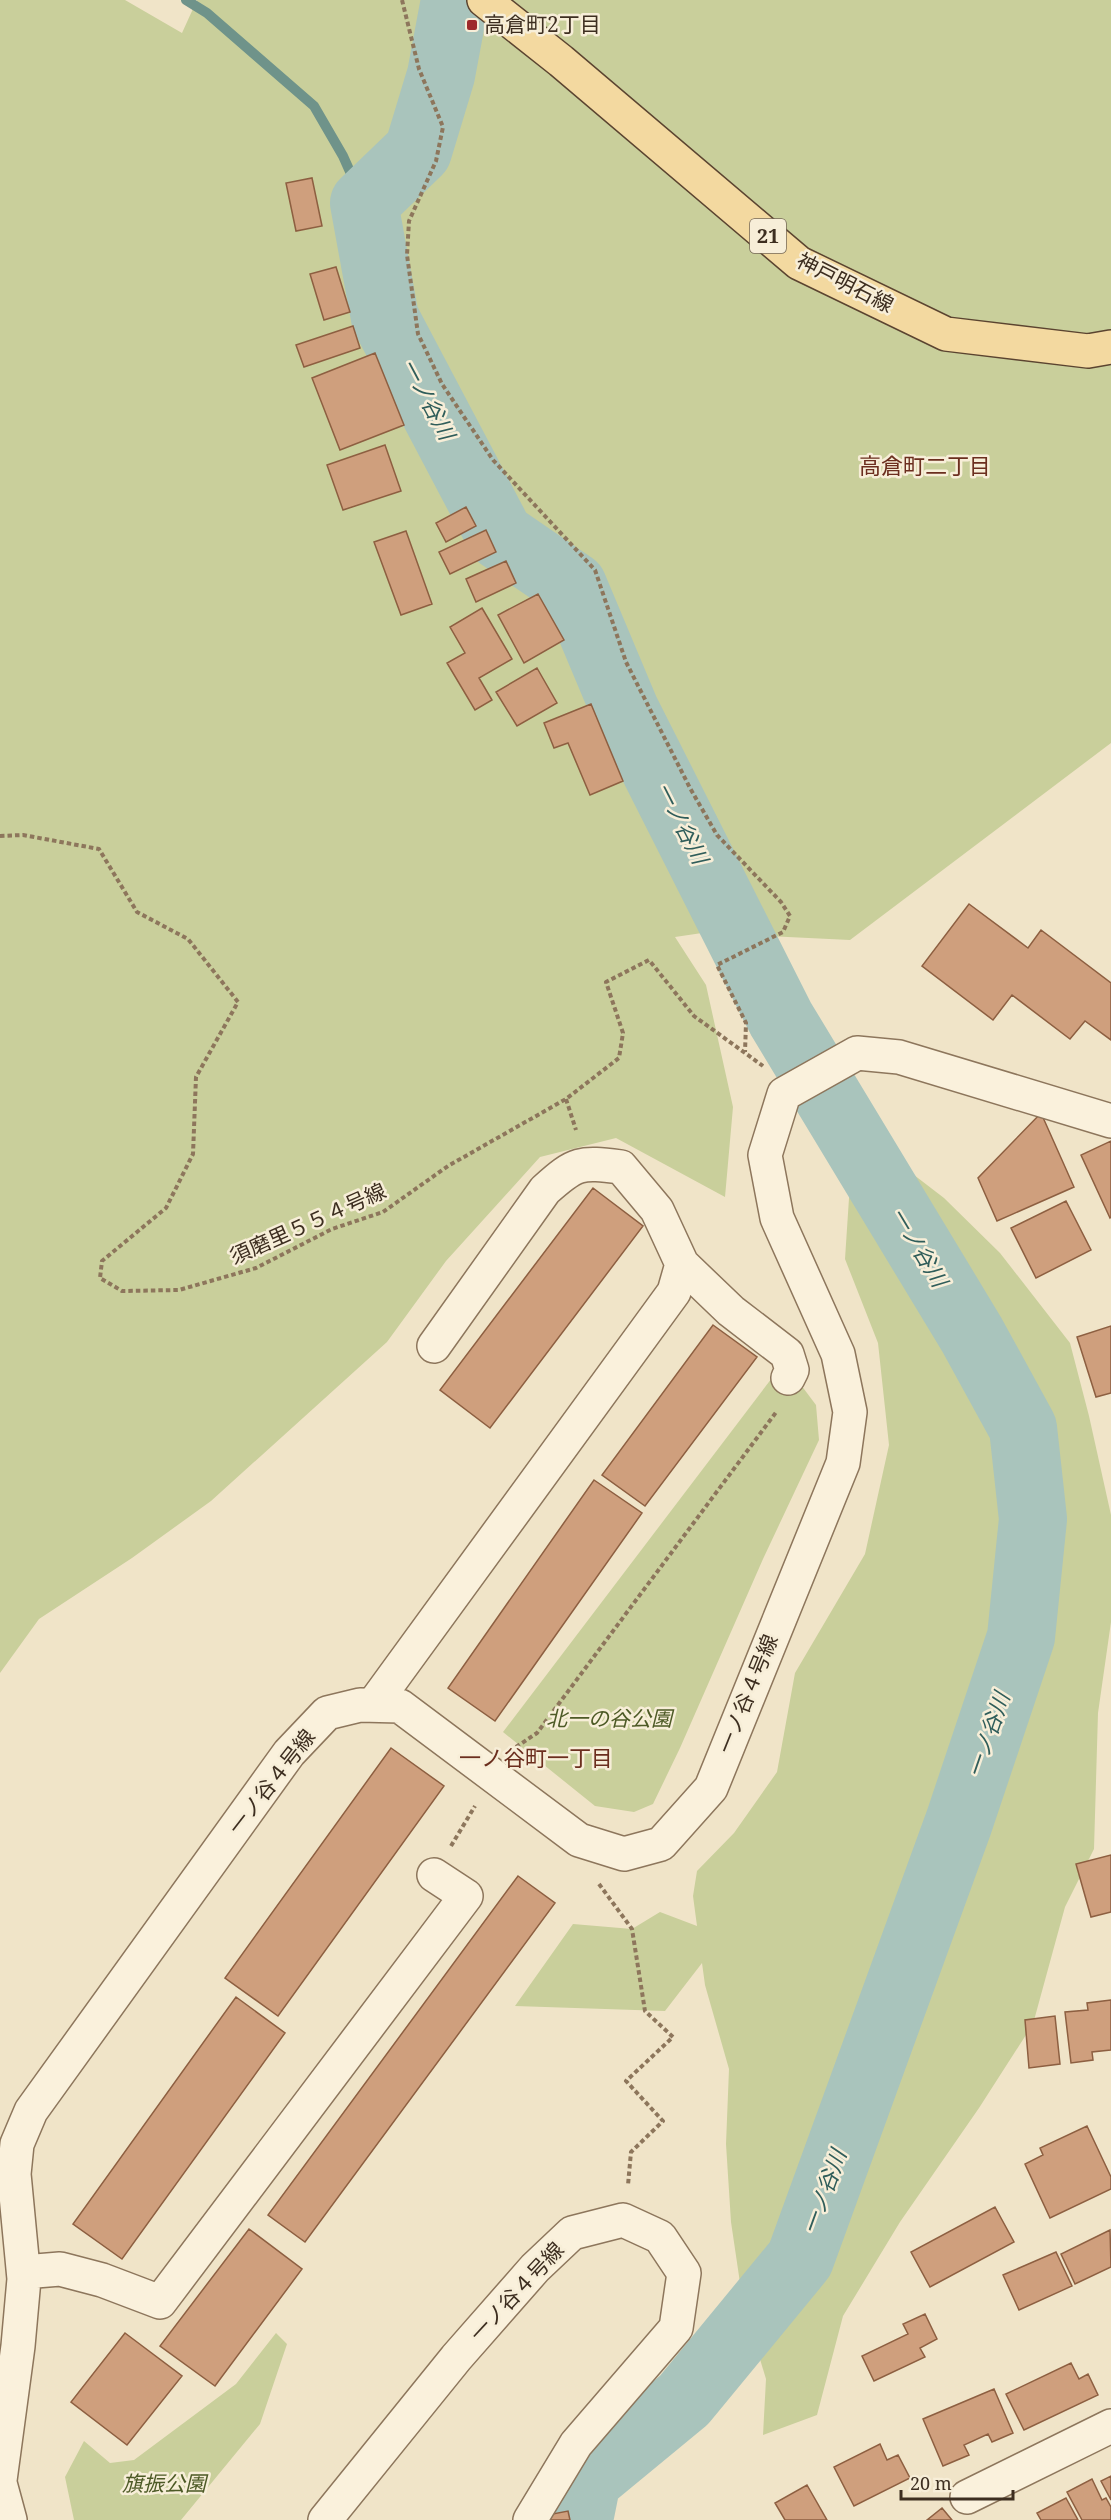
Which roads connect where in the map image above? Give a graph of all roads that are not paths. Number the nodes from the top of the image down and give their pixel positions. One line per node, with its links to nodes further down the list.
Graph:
1 (484, 0): 2 (main road, 神戸明石線 / 21)
2 (1111, 347)
3 (1111, 1121): 7 (street, 一ノ谷４号線)
4 (682, 1264): 5 (street); 6 (street); 7 (street)
5 (434, 1346)
6 (788, 1378)
7 (373, 1705): 9 (street, 一ノ谷４号線)
8 (434, 1875): 9 (street)
9 (24, 2272): 11 (street, 一ノ谷４号線)
10 (1111, 2426): 12 (street)
11 (0, 2482): 13 (street, 一ノ谷４号線)
12 (967, 2497)
13 (10, 2520)
14 (325, 2520): 15 (street, 一ノ谷４号線)
15 (530, 2520)

